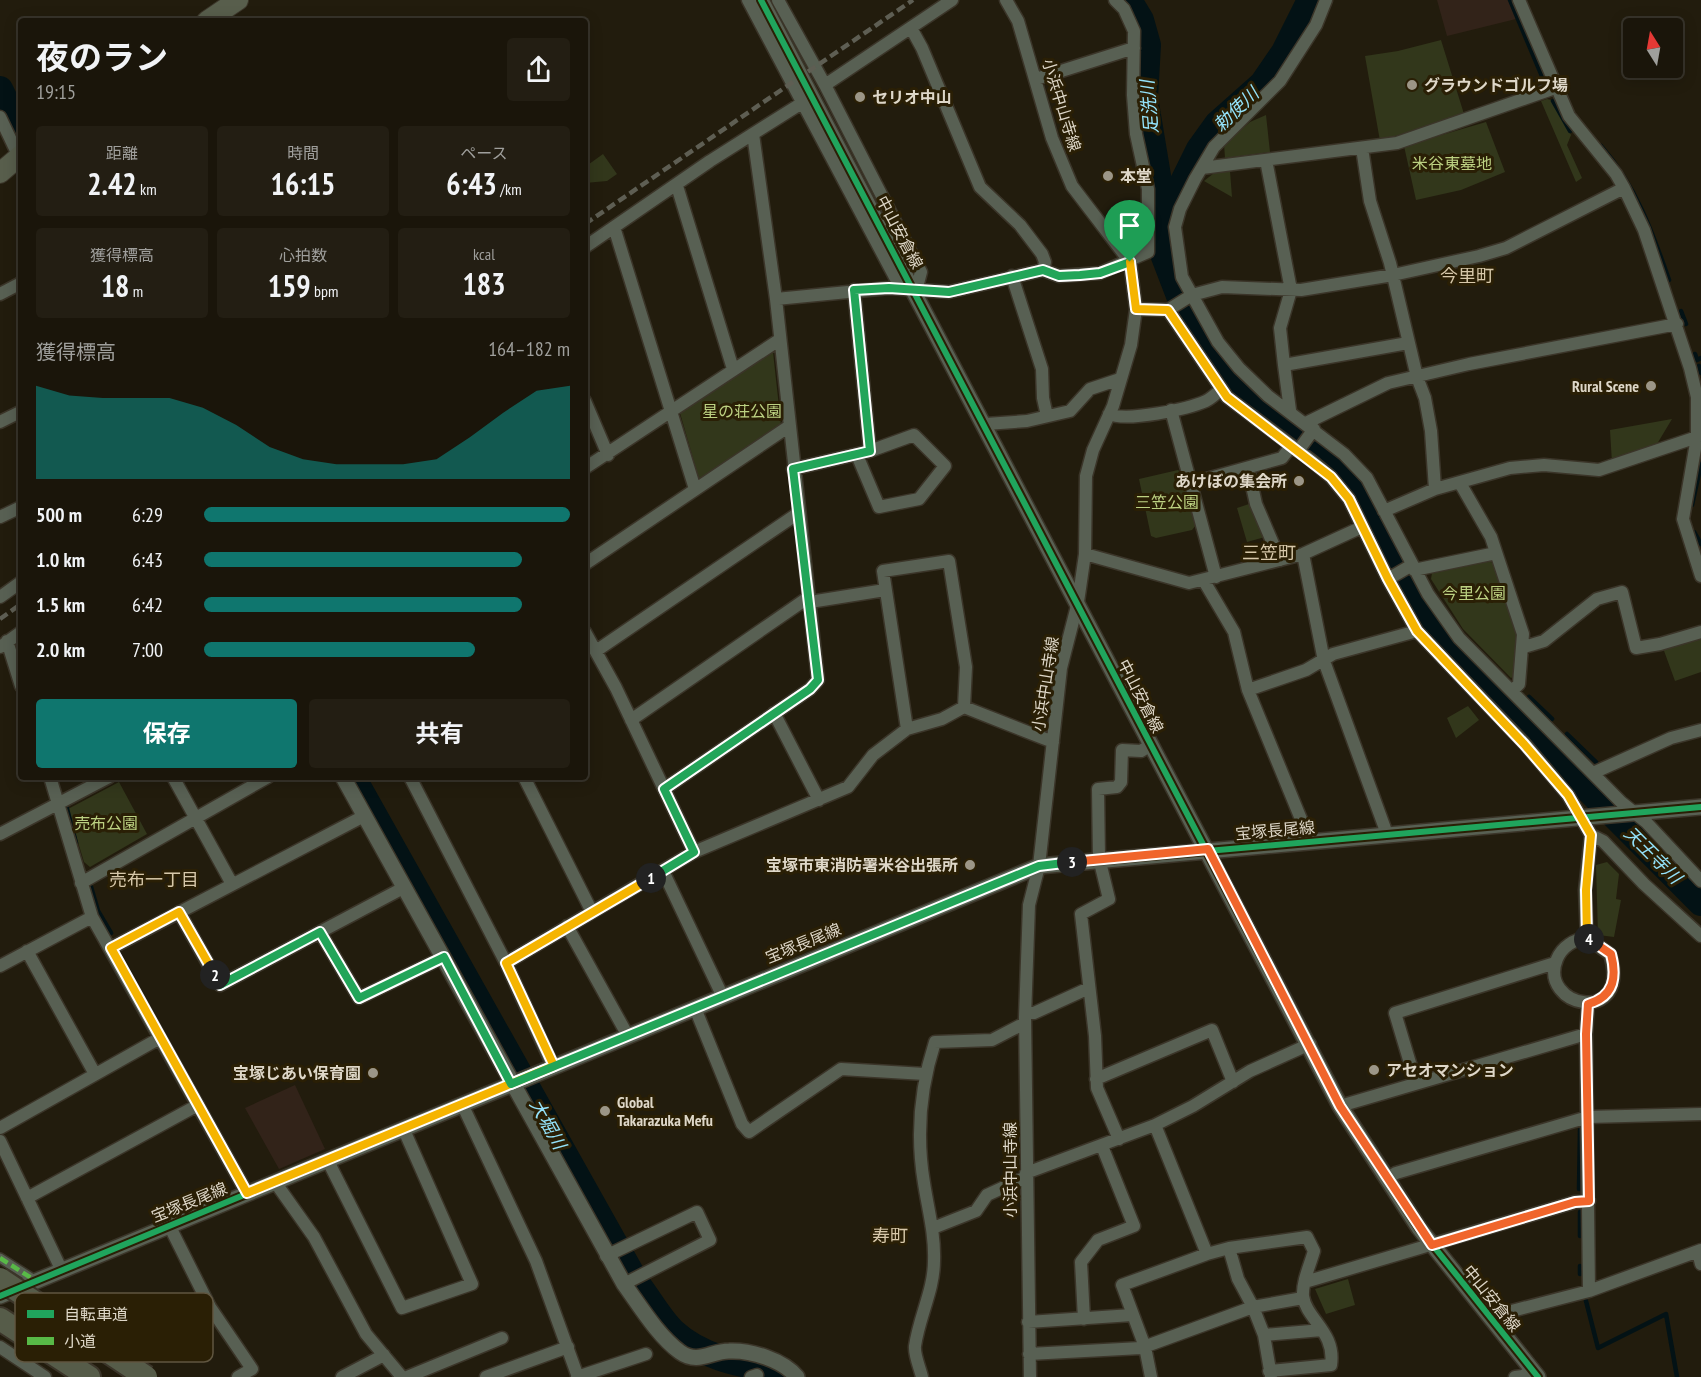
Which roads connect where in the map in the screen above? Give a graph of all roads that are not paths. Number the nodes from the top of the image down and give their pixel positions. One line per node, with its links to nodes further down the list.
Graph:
1 (238, 0): 10 (highway)
2 (748, 0): 16 (street)
3 (762, 0): 36 (street, 中山安倉線)
4 (778, 0): 14 (street)
5 (952, 0): 11 (street)
6 (1006, 0): 13 (street, 小浜中山寺線)
7 (1115, 0): 12 (street)
8 (1326, 0): 23 (street)
9 (1518, 0): 15 (street)
10 (211, 18)
11 (911, 28): 14 (street); 30 (street)
12 (1134, 48): 13 (street); 29 (street)
13 (1036, 79): 29 (street, 小浜中山寺線)
14 (825, 84): 36 (street)
15 (1554, 88): 19 (street); 26 (street)
16 (802, 103): 18 (street); 36 (street)
17 (0, 117): 20 (street)
18 (753, 134): 25 (street); 39 (street)
19 (1362, 148): 22 (street); 31 (street)
20 (18, 154)
21 (18, 160): 24 (highway)
22 (1266, 160): 23 (street); 35 (street)
23 (1202, 168): 38 (street)
24 (0, 173)
25 (677, 186): 27 (street); 46 (street)
26 (1624, 188): 31 (street); 42 (street)
27 (614, 227): 28 (street); 51 (street)
28 (588, 245)
29 (1130, 262): 30 (street); 40 (street, 小浜中山寺線)
30 (1043, 270): 32 (street)
31 (1393, 275): 35 (street); 44 (street)
32 (1012, 276): 36 (street); 56 (street)
33 (18, 285): 37 (street)
34 (854, 290): 36 (street); 39 (street); 63 (street)
35 (1291, 290): 38 (street); 45 (street)
36 (916, 291): 58 (street, 中山安倉線)
37 (0, 294)
38 (1190, 296): 41 (street); 53 (street)
39 (776, 299): 43 (street)
40 (1136, 309): 41 (street); 48 (street, 小浜中山寺線)
41 (1170, 309): 49 (street)
42 (1677, 324): 47 (street); 61 (street)
43 (779, 340): 46 (street); 59 (street)
44 (1408, 343): 45 (street); 47 (street)
45 (1284, 364): 53 (street)
46 (734, 369): 51 (street)
47 (1417, 377): 60 (street); 72 (street)
48 (1120, 379): 55 (street, 小浜中山寺線); 56 (street)
49 (1221, 389): 52 (street); 62 (street)
50 (588, 408): 64 (street)
51 (671, 410): 64 (street); 71 (street)
52 (1171, 410): 55 (street); 69 (street)
53 (1290, 410): 60 (street)
54 (18, 413): 57 (street)
55 (1109, 414): 79 (street, 小浜中山寺線)
56 (1047, 416): 58 (street)
57 (0, 422)
58 (986, 424): 91 (street, 中山安倉線)
59 (788, 427): 68 (street); 71 (street)
60 (1310, 428): 62 (street); 74 (street)
61 (1697, 437): 70 (street); 84 (street)
62 (1296, 448): 67 (street); 77 (street)
63 (870, 451): 65 (street); 65 (street)
64 (608, 455): 66 (street)
65 (857, 455): 68 (street)
66 (588, 466)
67 (1248, 468): 69 (street); 81 (street)
68 (793, 469): 75 (street)
69 (1192, 483): 86 (street)
70 (1460, 483): 72 (street); 78 (street)
71 (695, 489): 82 (street)
72 (1435, 489): 74 (street)
73 (18, 508): 76 (street)
74 (1384, 511): 83 (street)
75 (797, 514): 90 (street); 98 (street)
76 (0, 517)
77 (1362, 527): 80 (street); 85 (street)
78 (1496, 553): 83 (street); 97 (street)
79 (1085, 554): 86 (street); 91 (street, 小浜中山寺線)
80 (1303, 554): 81 (street); 99 (street)
81 (1280, 560): 86 (street)
82 (588, 562)
83 (1411, 568): 85 (street); 102 (street)
84 (1701, 576)
85 (1390, 578): 92 (street)
86 (1210, 579): 101 (street)
87 (18, 584): 89 (street)
88 (885, 590): 90 (street); 103 (street); 106 (street)
89 (0, 597)
90 (809, 599): 104 (street); 105 (street)
91 (1078, 602): 108 (street, 小浜中山寺線); 109 (street, 中山安倉線)
92 (1417, 631): 99 (street); 125 (street)
93 (1701, 632): 97 (street)
94 (18, 634): 96 (street)
95 (588, 637): 98 (street)
96 (4, 644): 100 (street)
97 (1524, 646): 102 (street)
98 (596, 651): 105 (street)
99 (1324, 661): 101 (street); 127 (street)
100 (18, 679)
101 (1248, 690): 129 (street)
102 (1512, 691): 110 (street)
103 (964, 707): 106 (street); 108 (street)
104 (774, 713): 118 (street); 119 (street)
105 (631, 720): 118 (street)
106 (907, 729): 119 (street)
107 (1701, 730): 110 (street)
108 (1053, 742): 133 (street, 小浜中山寺線)
109 (1151, 745): 130 (street, 中山安倉線); 132 (street)
110 (1593, 773): 122 (street)
111 (51, 780): 120 (street)
112 (103, 780): 120 (street)
113 (174, 780): 124 (street)
114 (263, 780): 124 (street)
115 (345, 780): 123 (street)
116 (412, 780): 149 (street)
117 (526, 780): 140 (street)
118 (664, 789): 131 (street)
119 (819, 800): 131 (street)
120 (57, 805): 126 (street); 136 (street)
121 (1701, 807): 122 (street, 宝塚長尾線)
122 (1632, 814): 125 (street, 宝塚長尾線); 135 (street)
123 (364, 816): 137 (street); 138 (street)
124 (195, 817): 136 (street); 137 (street)
125 (1588, 817): 127 (street, 宝塚長尾線); 128 (street)
126 (0, 834)
127 (1387, 834): 129 (street, 宝塚長尾線)
128 (1591, 835): 144 (street); 145 (street)
129 (1310, 841): 130 (street, 宝塚長尾線)
130 (1208, 849): 132 (street, 宝塚長尾線); 160 (street, 中山安倉線)
131 (694, 852): 134 (street)
132 (1099, 858): 133 (street, 宝塚長尾線); 152 (street)
133 (1039, 866): 153 (street, 宝塚長尾線); 156 (street, 小浜中山寺線)
134 (663, 871): 140 (street); 153 (street)
135 (1701, 881)
136 (81, 883): 141 (street)
137 (232, 884): 139 (street)
138 (405, 887): 143 (street); 148 (street)
139 (179, 912): 143 (street); 146 (street)
140 (592, 912): 142 (street)
141 (92, 917): 146 (street); 147 (street)
142 (567, 926): 149 (street); 158 (street)
143 (320, 932): 148 (street)
144 (1701, 936)
145 (1587, 938): 150 (street); 154 (street)
146 (111, 948): 159 (street)
147 (27, 951): 151 (street); 162 (street)
148 (444, 957): 165 (street)
149 (506, 963): 161 (street)
150 (1556, 963): 154 (street); 167 (street)
151 (0, 966)
152 (1089, 988): 156 (street); 164 (street)
153 (722, 995): 155 (street, 宝塚長尾線)
154 (1588, 1004): 157 (street)
155 (695, 1008): 158 (street, 宝塚長尾線); 163 (street)
156 (1025, 1018): 163 (street); 180 (street, 小浜中山寺線)
157 (1586, 1034): 167 (street); 172 (street)
158 (628, 1036): 161 (street, 宝塚長尾線)
159 (160, 1038): 162 (street); 169 (street)
160 (1310, 1044): 166 (street); 170 (street, 中山安倉線)
161 (554, 1066): 165 (street, 宝塚長尾線)
162 (95, 1074): 174 (street)
163 (924, 1074): 187 (street)
164 (1096, 1079): 166 (street); 176 (street)
165 (519, 1081): 168 (street, 宝塚長尾線); 190 (street)
166 (1233, 1082): 173 (street)
167 (1416, 1083): 170 (street)
168 (462, 1104): 175 (street, 宝塚長尾線); 216 (street)
169 (198, 1105): 183 (street); 184 (street)
170 (1340, 1106): 181 (street, 中山安倉線)
171 (1701, 1114): 172 (street)
172 (1588, 1117): 181 (street); 185 (street)
173 (1155, 1125): 176 (street); 191 (street)
174 (0, 1128)
175 (404, 1130): 179 (street, 宝塚長尾線); 179 (street)
176 (1119, 1138): 178 (street)
177 (0, 1141): 184 (street)
178 (1102, 1146): 180 (street); 208 (street)
179 (328, 1161): 182 (street, 宝塚長尾線)
180 (1026, 1175): 187 (street); 210 (street, 小浜中山寺線)
181 (1386, 1179): 188 (street, 中山安倉線)
182 (275, 1182): 183 (street, 宝塚長尾線); 220 (street)
183 (247, 1193): 186 (street, 宝塚長尾線)
184 (27, 1198): 194 (street)
185 (1589, 1201): 188 (street); 199 (street)
186 (169, 1225): 194 (street, 宝塚長尾線); 201 (street)
187 (933, 1228): 237 (street)
188 (1432, 1245): 198 (street); 209 (street, 中山安倉線)
189 (1228, 1248): 191 (street); 198 (street); 204 (street)
190 (614, 1252): 196 (street); 196 (street)
191 (1207, 1254): 206 (street)
192 (1700, 1255): 199 (street)
193 (0, 1258): 197 (street)
194 (62, 1271): 197 (street, 宝塚長尾線)
195 (0, 1279): 200 (highway, bridge)
196 (631, 1280): 236 (street)
197 (36, 1281): 202 (street, 宝塚長尾線)
198 (1305, 1282): 203 (street)
199 (1589, 1291): 209 (street)
200 (21, 1293)
201 (203, 1293)
202 (0, 1296)
203 (1303, 1298): 204 (street); 212 (street)
204 (1253, 1307): 213 (street); 217 (street)
205 (213, 1311): 230 (street)
206 (1132, 1315): 208 (street); 217 (street)
207 (0, 1318): 211 (highway)
208 (1084, 1319): 210 (street)
209 (1494, 1321): 225 (street, 中山安倉線)
210 (1028, 1322): 219 (street, 小浜中山寺線)
211 (15, 1328)
212 (1322, 1330): 213 (street); 226 (street)
213 (1264, 1335): 226 (street)
214 (502, 1338): 233 (street)
215 (0, 1347): 221 (street)
216 (568, 1347): 234 (street); 235 (street)
217 (1145, 1347): 219 (street); 239 (street)
218 (646, 1354): 235 (street)
219 (1029, 1354): 238 (street, 小浜中山寺線)
220 (384, 1355): 231 (street); 232 (street)
221 (15, 1357)
222 (22, 1362): 227 (street)
223 (66, 1362): 228 (highway)
224 (124, 1362): 229 (highway, bridge)
225 (1535, 1373): 240 (street)
226 (1270, 1374)
227 (45, 1377)
228 (89, 1377)
229 (146, 1377)
230 (238, 1377)
231 (342, 1377)
232 (402, 1377)
233 (407, 1377)
234 (486, 1377)
235 (578, 1377)
236 (797, 1377)
237 (922, 1377)
238 (1030, 1377)
239 (1151, 1377)
240 (1515, 1377)

